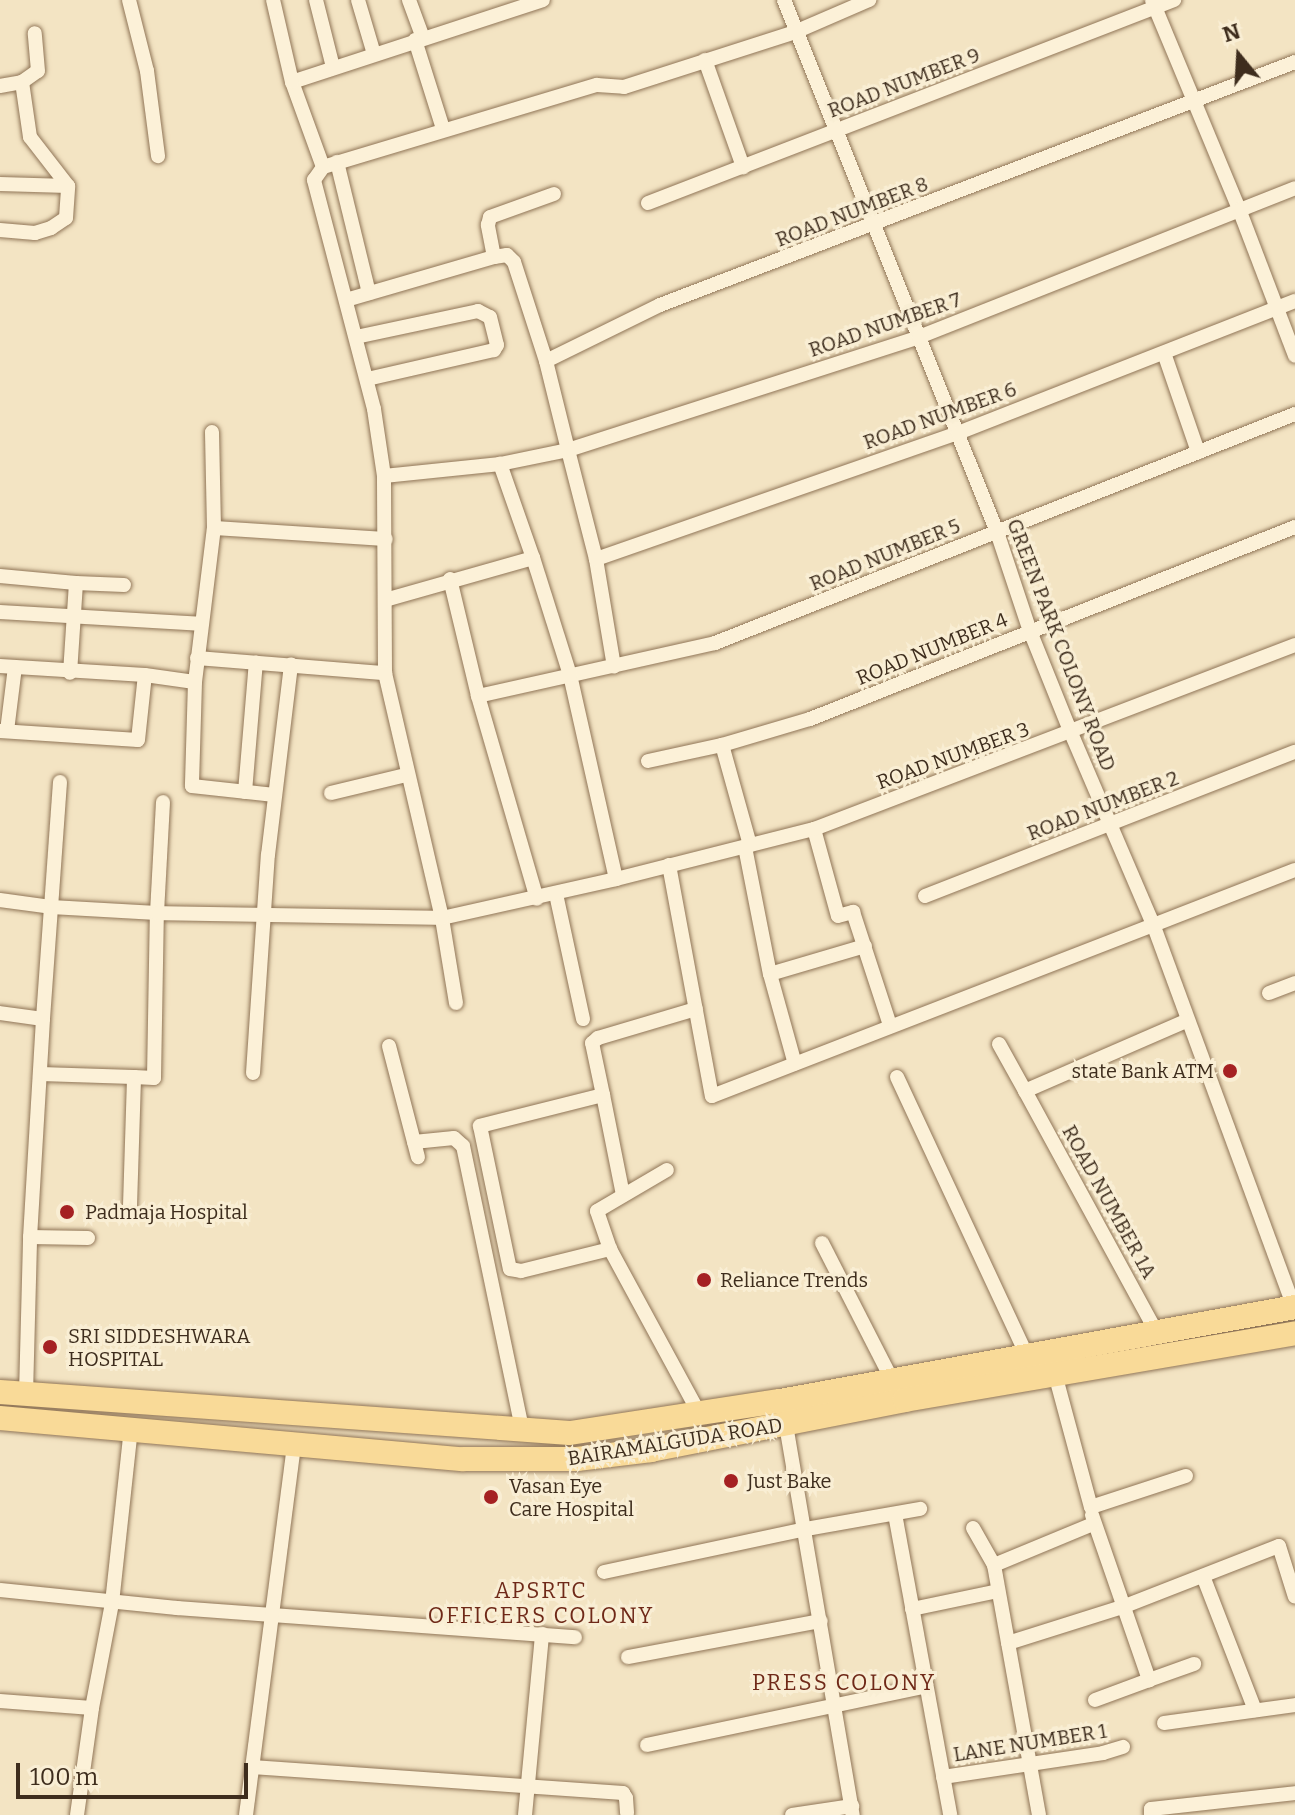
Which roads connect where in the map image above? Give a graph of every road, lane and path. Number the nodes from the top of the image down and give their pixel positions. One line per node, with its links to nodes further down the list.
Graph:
1 (129, 0): 24 (street)
2 (316, 0): 17 (street)
3 (358, 0): 14 (street)
4 (409, 0): 13 (street)
5 (543, 0): 13 (street)
6 (784, 0): 11 (street, GREEN PARK COLONY ROAD)
7 (869, 0): 11 (street)
8 (1174, 0): 10 (street, ROAD NUMBER 9)
9 (278, 2): 19 (street)
10 (1153, 4): 21 (street); 23 (street, ROAD NUMBER 9)
11 (795, 32): 15 (street); 23 (street, GREEN PARK COLONY ROAD)
12 (35, 33): 18 (street)
13 (419, 39): 14 (street); 22 (street)
14 (374, 54): 17 (street)
15 (705, 60): 22 (street); 26 (street)
16 (1295, 62): 21 (street, ROAD NUMBER 8)
17 (333, 67): 19 (street)
18 (22, 82): 20 (street); 28 (street)
19 (292, 82): 25 (street)
20 (0, 86)
21 (1192, 102): 32 (street); 33 (street, ROAD NUMBER 8)
22 (443, 129): 25 (street)
23 (836, 131): 26 (street, ROAD NUMBER 9); 33 (street, GREEN PARK COLONY ROAD)
24 (158, 156)
25 (330, 165): 36 (street); 37 (street)
26 (743, 167): 31 (street, ROAD NUMBER 9)
27 (0, 184): 28 (street)
28 (68, 186): 34 (street)
29 (1295, 188): 32 (street, ROAD NUMBER 7)
30 (554, 194): 35 (street)
31 (648, 203)
32 (1239, 209): 39 (street); 41 (street, ROAD NUMBER 7)
33 (875, 225): 41 (street, GREEN PARK COLONY ROAD); 44 (street, ROAD NUMBER 8)
34 (0, 230)
35 (494, 257): 36 (street); 44 (street)
36 (369, 293): 37 (street)
37 (346, 300): 40 (street)
38 (1295, 301): 39 (street, ROAD NUMBER 6)
39 (1277, 309): 42 (street, ROAD NUMBER 6); 43 (street)
40 (356, 337): 45 (street); 45 (street)
41 (919, 337): 48 (street, GREEN PARK COLONY ROAD); 49 (street, ROAD NUMBER 7)
42 (1164, 353): 48 (street, ROAD NUMBER 6); 50 (street)
43 (1295, 356)
44 (546, 361): 49 (street)
45 (367, 379): 52 (street)
46 (1295, 414): 50 (street, ROAD NUMBER 5)
47 (212, 432): 54 (street)
48 (958, 433): 55 (street, GREEN PARK COLONY ROAD); 58 (street, ROAD NUMBER 6)
49 (568, 450): 51 (street, ROAD NUMBER 7); 58 (street)
50 (1198, 452): 55 (street, ROAD NUMBER 5)
51 (500, 464): 52 (street, ROAD NUMBER 7); 57 (street)
52 (384, 476): 56 (street)
53 (1295, 527): 67 (street, ROAD NUMBER 4)
54 (214, 528): 56 (street); 66 (street)
55 (997, 532): 67 (street, GREEN PARK COLONY ROAD); 73 (street, ROAD NUMBER 5)
56 (386, 539): 63 (street)
57 (533, 558): 60 (street); 77 (street)
58 (596, 559): 73 (street)
59 (0, 576): 61 (street)
60 (450, 579): 63 (street); 79 (street)
61 (76, 583): 62 (street); 65 (street)
62 (124, 585)
63 (385, 600): 75 (street)
64 (0, 612): 65 (street)
65 (74, 618): 66 (street); 74 (street)
66 (200, 624): 69 (street)
67 (1030, 631): 81 (street, GREEN PARK COLONY ROAD); 82 (street, ROAD NUMBER 4)
68 (1295, 645): 81 (street, ROAD NUMBER 3)
69 (197, 658): 70 (street); 78 (street)
70 (256, 662): 71 (street); 87 (street)
71 (291, 664): 75 (street); 89 (street)
72 (8, 666): 74 (street); 80 (street)
73 (614, 666): 77 (street, ROAD NUMBER 5)
74 (70, 673): 76 (street)
75 (385, 673): 85 (street)
76 (145, 675): 78 (street); 80 (street)
77 (570, 675): 79 (street, ROAD NUMBER 5); 96 (street)
78 (195, 682): 87 (street)
79 (478, 696): 99 (street)
80 (4, 731)
81 (1071, 733): 91 (street, GREEN PARK COLONY ROAD); 92 (street, ROAD NUMBER 3)
82 (722, 745): 84 (street, ROAD NUMBER 4); 93 (street)
83 (1295, 752): 91 (street, ROAD NUMBER 2)
84 (648, 761)
85 (406, 775): 88 (street); 104 (street)
86 (60, 782): 101 (street)
87 (245, 792): 89 (street)
88 (331, 793)
89 (275, 795): 103 (street)
90 (163, 802): 102 (street)
91 (1108, 826): 98 (street, ROAD NUMBER 2); 105 (street, GREEN PARK COLONY ROAD)
92 (814, 829): 93 (street, ROAD NUMBER 3); 106 (street)
93 (748, 846): 94 (street, ROAD NUMBER 3); 107 (street)
94 (669, 865): 96 (street, ROAD NUMBER 3); 111 (street)
95 (1295, 870): 105 (street)
96 (616, 879): 97 (street, ROAD NUMBER 3)
97 (556, 894): 99 (street, ROAD NUMBER 3); 114 (street)
98 (925, 896)
99 (537, 899): 104 (street, ROAD NUMBER 3)
100 (0, 900): 101 (street, ROAD NUMBER 3)
101 (51, 907): 102 (street, ROAD NUMBER 3); 113 (street)
102 (157, 913): 103 (street, ROAD NUMBER 3); 122 (street)
103 (263, 914): 104 (street, ROAD NUMBER 3); 120 (street)
104 (442, 918): 110 (street)
105 (1153, 924): 115 (street, GREEN PARK COLONY ROAD); 116 (street)
106 (865, 946): 107 (street); 116 (street)
107 (770, 974): 119 (street)
108 (1295, 983): 109 (street)
109 (1269, 993)
110 (456, 1003)
111 (696, 1009): 119 (street); 125 (street)
112 (0, 1013): 113 (street)
113 (43, 1019): 121 (street)
114 (583, 1019)
115 (1186, 1021): 124 (street); 133 (street, GREEN PARK COLONY ROAD)
116 (890, 1025): 119 (street)
117 (999, 1044): 124 (street, ROAD NUMBER 1A)
118 (389, 1046): 145 (street)
119 (795, 1064)
120 (253, 1073)
121 (40, 1074): 122 (street); 129 (street)
122 (134, 1077): 128 (street)
123 (897, 1077): 136 (street)
124 (1025, 1091): 134 (street, ROAD NUMBER 1A)
125 (603, 1095): 127 (street); 132 (street)
126 (667, 1170): 127 (street)
127 (623, 1195): 132 (street)
128 (130, 1206)
129 (30, 1237): 130 (street); 140 (street)
130 (88, 1238)
131 (822, 1243): 138 (street)
132 (610, 1249): 141 (street)
133 (1294, 1307): 134 (main road, BAIRAMALGUDA ROAD)
134 (1157, 1333): 136 (main road, BAIRAMALGUDA ROAD)
135 (1295, 1333): 137 (main road, BAIRAMALGUDA ROAD)
136 (1027, 1356): 138 (main road, BAIRAMALGUDA ROAD)
137 (1055, 1374): 143 (main road, BAIRAMALGUDA ROAD); 150 (street)
138 (892, 1380): 141 (main road, BAIRAMALGUDA ROAD)
139 (0, 1392): 140 (main road, BAIRAMALGUDA ROAD)
140 (26, 1394): 145 (main road, BAIRAMALGUDA ROAD)
141 (699, 1413): 146 (main road, BAIRAMALGUDA ROAD)
142 (0, 1418): 144 (main road, BAIRAMALGUDA ROAD)
143 (786, 1425): 148 (main road, BAIRAMALGUDA ROAD); 155 (street)
144 (131, 1429): 147 (main road, BAIRAMALGUDA ROAD); 162 (street)
145 (523, 1432): 146 (main road, BAIRAMALGUDA ROAD)
146 (561, 1433): 148 (main road)
147 (294, 1444): 148 (main road, BAIRAMALGUDA ROAD); 165 (street)
148 (563, 1460)
149 (1186, 1476): 150 (street)
150 (1091, 1507): 153 (street)
151 (920, 1509): 152 (street)
152 (895, 1514): 155 (street); 164 (street)
153 (1093, 1524): 156 (street); 163 (street)
154 (973, 1528): 156 (street)
155 (806, 1529): 157 (street); 166 (street)
156 (994, 1565): 160 (street)
157 (604, 1572)
158 (1203, 1576): 161 (street); 163 (street); 179 (street)
159 (0, 1590): 162 (street)
160 (998, 1591): 164 (street); 169 (street)
161 (1295, 1597)
162 (112, 1603): 165 (street); 178 (street)
163 (1125, 1606): 169 (street); 172 (street)
164 (912, 1609): 173 (street)
165 (273, 1613): 167 (street); 184 (street)
166 (821, 1621): 170 (street); 177 (street)
167 (542, 1634): 168 (street); 186 (street)
168 (575, 1637)
169 (1008, 1643): 183 (street)
170 (628, 1657)
171 (1194, 1664): 172 (street)
172 (1149, 1680): 174 (street)
173 (926, 1686): 177 (street); 185 (street)
174 (1095, 1700)
175 (0, 1701): 178 (street)
176 (1295, 1705): 179 (street)
177 (835, 1707): 181 (street); 188 (street)
178 (92, 1708): 190 (street)
179 (1255, 1710): 180 (street)
180 (1164, 1723)
181 (647, 1745)
182 (1123, 1747): 183 (street, LANE NUMBER 1)
183 (1031, 1763): 185 (street, LANE NUMBER 1); 195 (street)
184 (252, 1767): 186 (street); 191 (street)
185 (943, 1777): 194 (street)
186 (528, 1787): 189 (street); 192 (street)
187 (1295, 1793): 196 (street)
188 (852, 1810): 193 (street)
189 (627, 1813)
190 (77, 1815)
191 (246, 1815)
192 (525, 1815)
193 (792, 1815)
194 (950, 1815)
195 (1039, 1815)
196 (1151, 1815)

